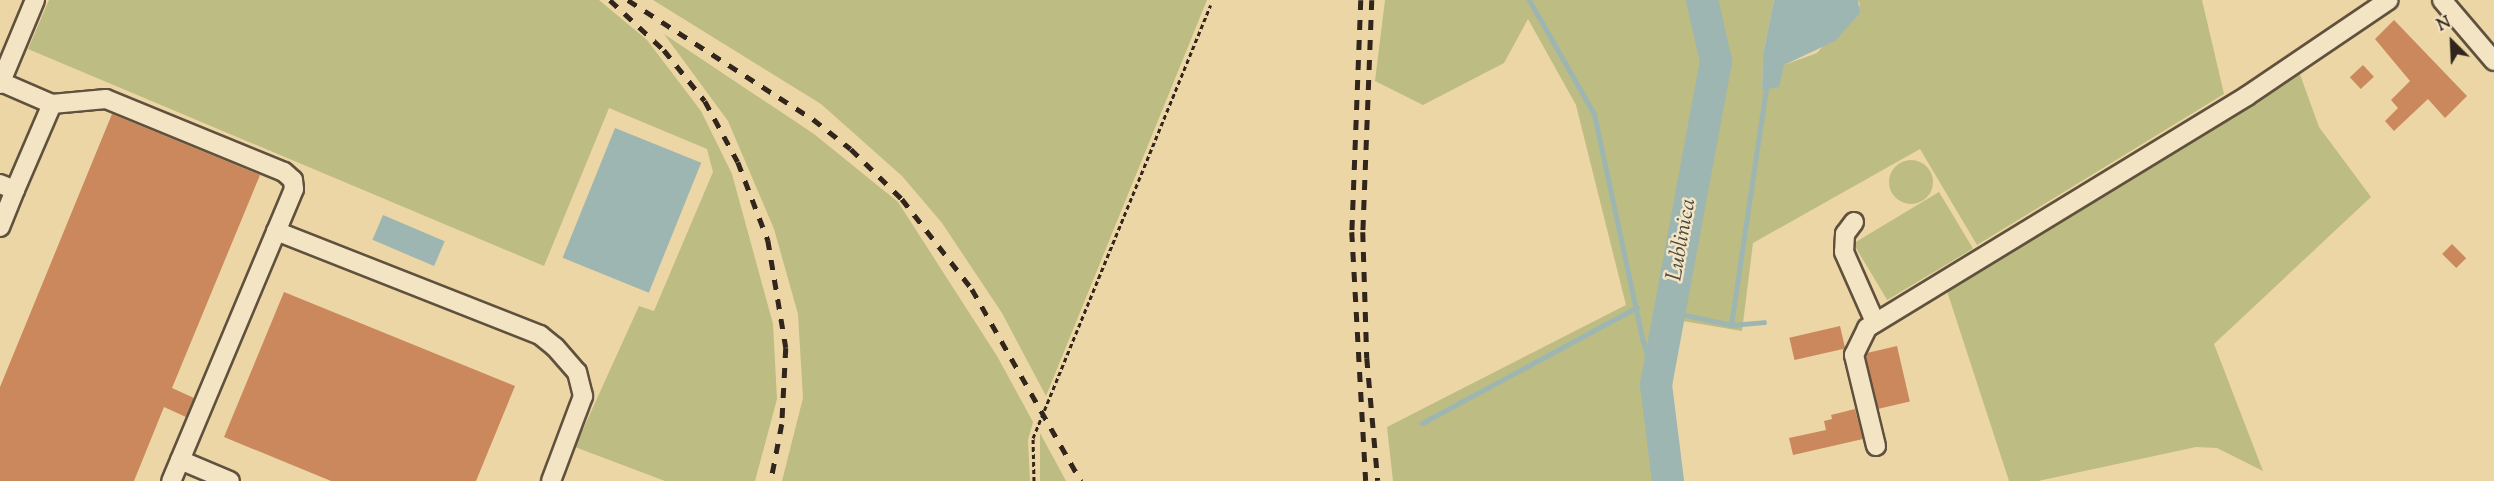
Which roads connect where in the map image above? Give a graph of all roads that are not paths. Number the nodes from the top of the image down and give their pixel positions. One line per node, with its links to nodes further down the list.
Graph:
1 (35, 0): 5 (street)
2 (2389, 0): 11 (street)
3 (2442, 0): 4 (street)
4 (2494, 61)
5 (0, 83): 6 (street)
6 (52, 104): 7 (street); 10 (street)
7 (8, 187): 9 (street)
8 (1854, 222): 11 (street)
9 (0, 227)
10 (276, 231): 13 (street); 16 (street)
11 (1875, 322): 12 (street)
12 (1876, 446)
13 (180, 460): 14 (street); 15 (street)
14 (171, 481)
15 (230, 481)
16 (551, 481)

